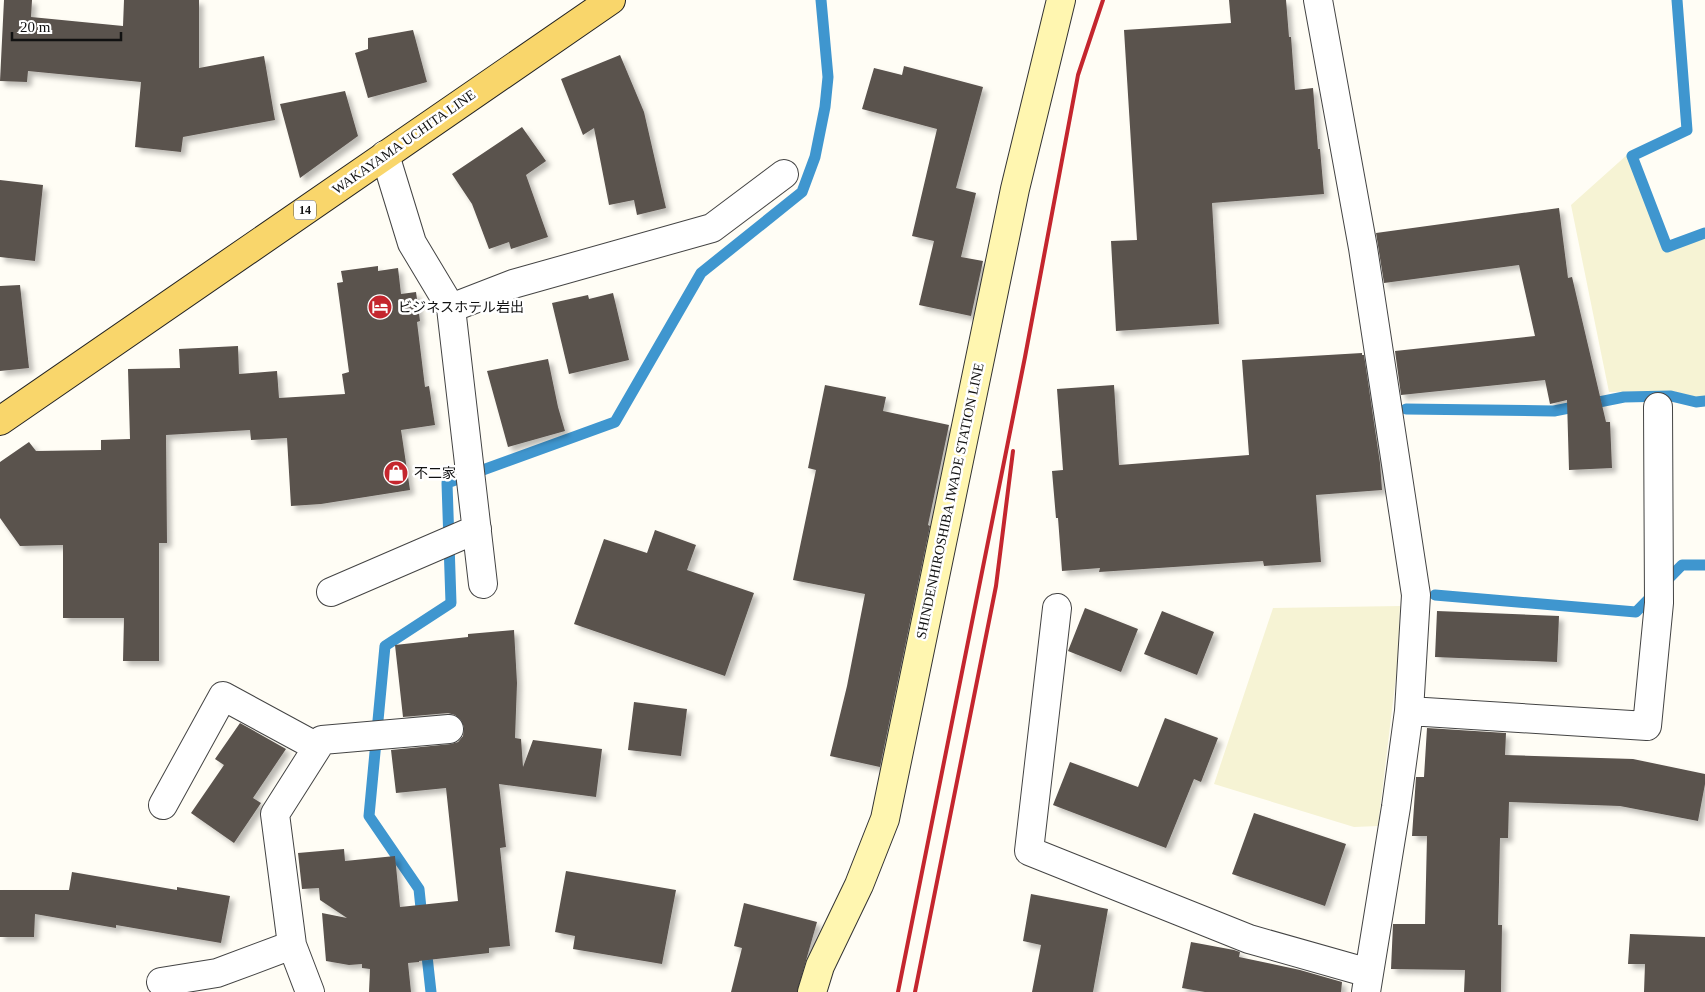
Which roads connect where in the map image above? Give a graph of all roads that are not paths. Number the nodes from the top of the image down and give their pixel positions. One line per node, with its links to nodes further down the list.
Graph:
1 (610, 0): 4 (main road, WAKAYAMA UCHITA LINE / 14)
2 (1061, 0): 22 (main road, SHINDENHIROSHIBA IWADE STATION LINE)
3 (1318, 0): 13 (street)
4 (385, 156): 6 (street); 8 (main road, WAKAYAMA UCHITA LINE / 14)
5 (784, 174): 6 (street)
6 (451, 308): 9 (street)
7 (1658, 407): 13 (street)
8 (0, 421)
9 (477, 529): 10 (street); 11 (street)
10 (483, 584)
11 (331, 592)
12 (1057, 608): 20 (street)
13 (1409, 711): 20 (street)
14 (449, 729): 15 (street)
15 (317, 747): 16 (street); 17 (street)
16 (163, 805)
17 (292, 945): 19 (street); 21 (street)
18 (161, 982): 19 (street)
19 (218, 983)
20 (1367, 983)
21 (310, 992)
22 (812, 992)

